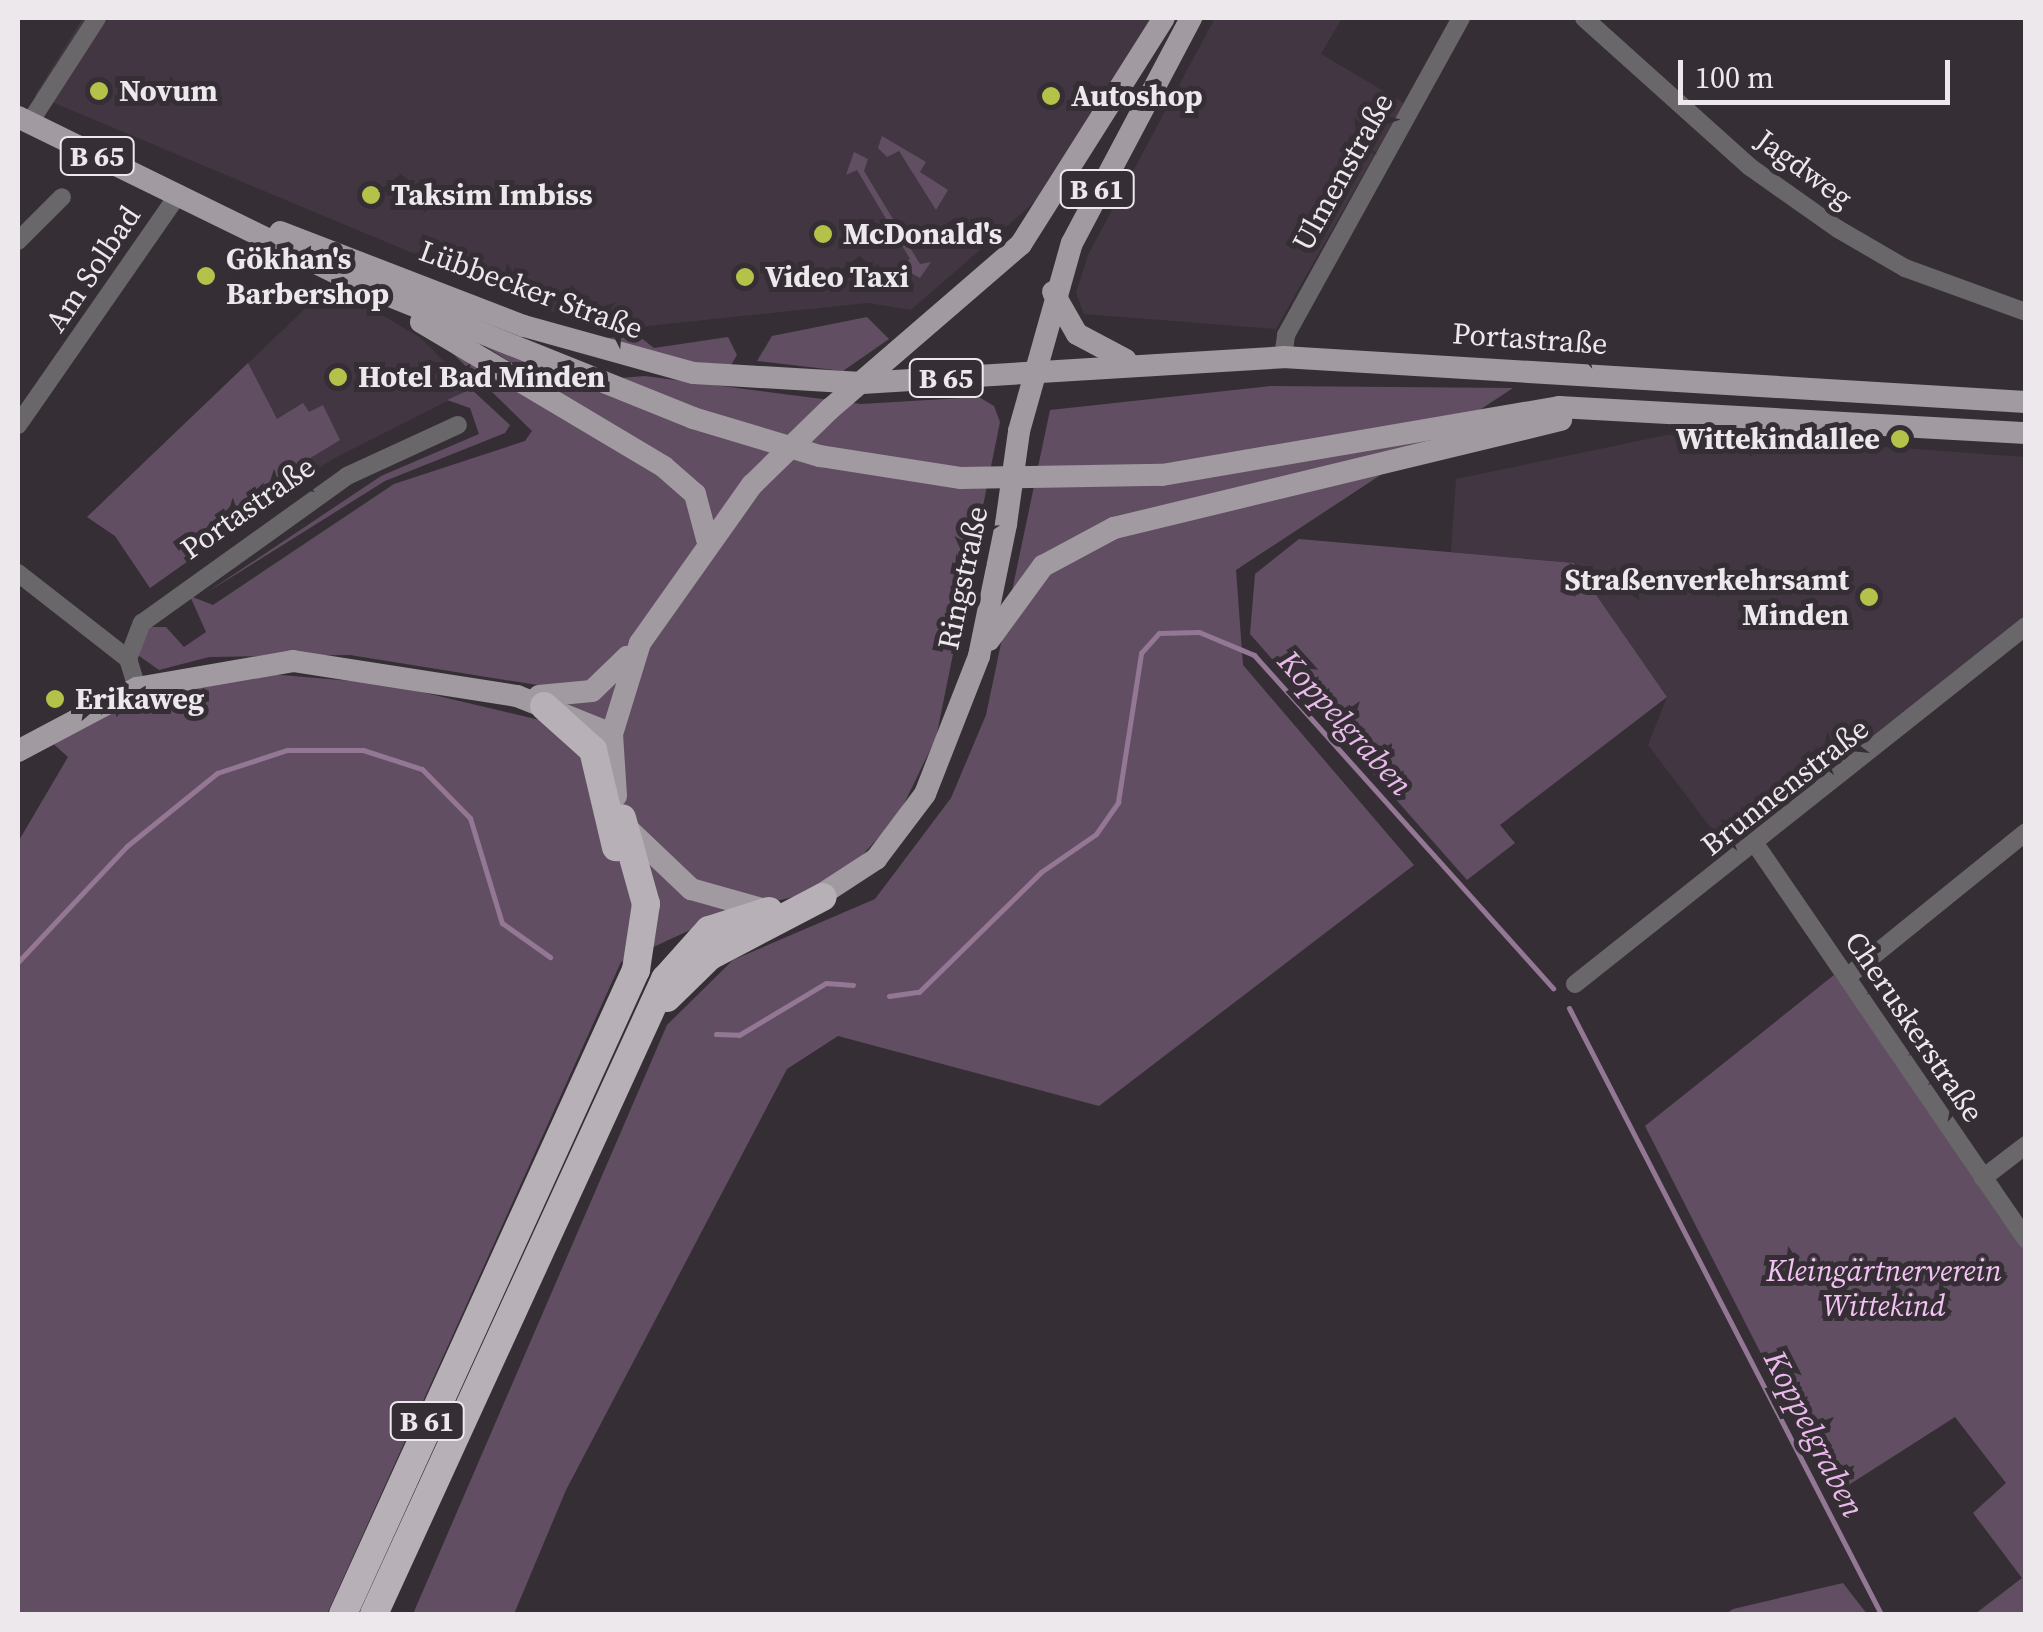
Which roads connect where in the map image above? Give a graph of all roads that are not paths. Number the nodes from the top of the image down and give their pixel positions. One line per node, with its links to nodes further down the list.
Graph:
1 (97, 18): 6 (street)
2 (1164, 18): 17 (main road, B 61)
3 (1191, 18): 12 (main road, Ringstraße / B 61)
4 (1461, 18): 14 (street, Ulmenstraße)
5 (1584, 18): 13 (street, Jagdweg)
6 (24, 119): 7 (main road, Lübbecker Straße / B 65)
7 (179, 193): 9 (main road, Lübbecker Straße / B 65); 20 (street, Am Solbad)
8 (62, 198): 10 (street)
9 (257, 226): 11 (main road, Lübbecker Straße / B 65); 17 (main road, Lübbecker Straße / B 65)
10 (18, 241)
11 (350, 280): 19 (main road); 23 (main road, B 65)
12 (1053, 292): 15 (main road); 16 (main road, Ringstraße / B 61)
13 (2026, 312)
14 (1283, 357): 15 (main road, Portastraße); 18 (main road, Portastraße)
15 (1134, 363): 16 (main road, Portastraße)
16 (1030, 372): 17 (main road, Lübbecker Straße / B 65); 28 (main road, Ringstraße / B 61, bridge)
17 (862, 383): 23 (main road, B 61, bridge)
18 (2026, 402)
19 (1611, 408): 22 (main road); 28 (main road)
20 (18, 425)
21 (458, 425): 27 (street, Portastraße)
22 (2026, 433)
23 (699, 549): 26 (main road, B 61)
24 (18, 573): 27 (street)
25 (2026, 626): 36 (street, Brunnenstraße)
26 (640, 644): 30 (main road); 32 (main road, B 61)
27 (128, 659): 29 (street)
28 (976, 665): 37 (main road, Ringstraße / B 61)
29 (136, 688): 30 (main road); 33 (main road)
30 (517, 696): 31 (main road)
31 (544, 706): 32 (main road); 39 (highway)
32 (612, 734): 34 (main road, B 61)
33 (18, 752)
34 (622, 818): 38 (main road); 39 (highway, B 61)
35 (2026, 832): 40 (street)
36 (1756, 845): 40 (street, Cheruskerstraße); 41 (street, Brunnenstraße)
37 (823, 897): 38 (main road, Ringstraße / B 61); 42 (highway)
38 (769, 911): 42 (highway, B 61)
39 (644, 939): 46 (highway, B 61)
40 (1847, 977): 44 (street, Cheruskerstraße)
41 (1575, 984)
42 (649, 1018): 47 (highway, B 61)
43 (2026, 1145): 44 (street)
44 (1983, 1178): 45 (street, Cheruskerstraße)
45 (2026, 1240)
46 (343, 1614)
47 (374, 1614)

